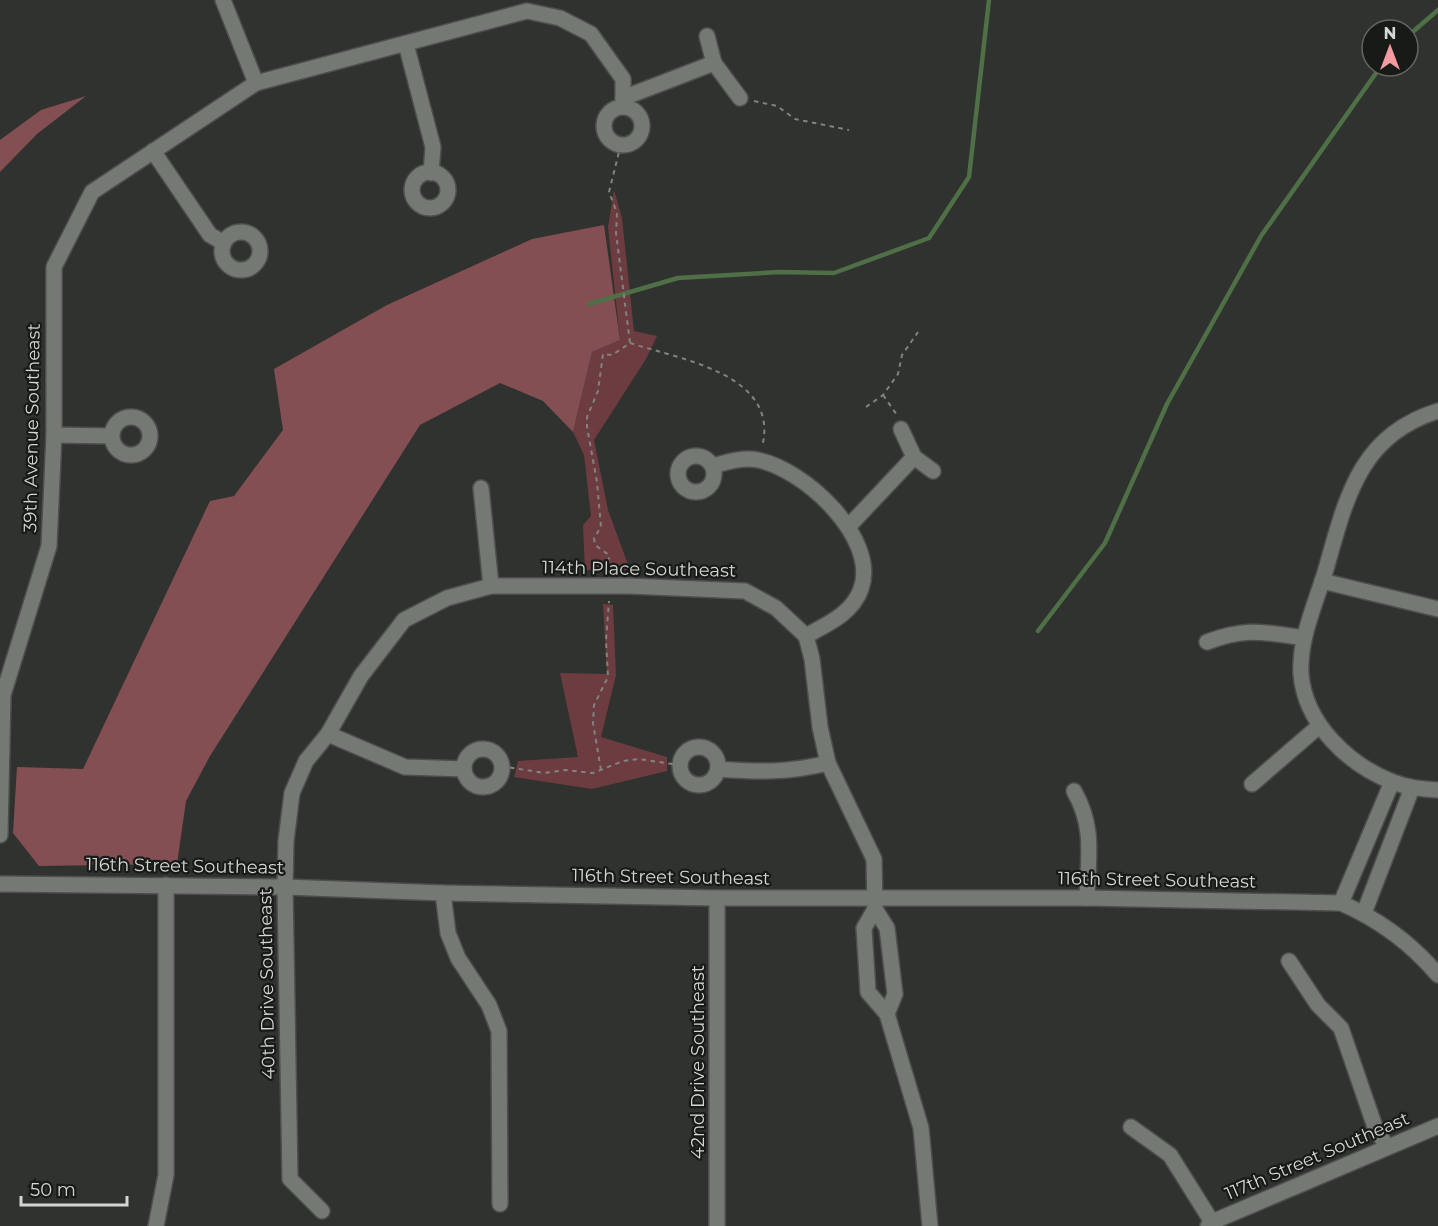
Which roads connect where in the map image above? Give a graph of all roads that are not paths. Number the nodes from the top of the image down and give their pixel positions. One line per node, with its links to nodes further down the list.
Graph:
1 (223, 0): 5 (street)
2 (707, 36): 4 (street)
3 (406, 44): 5 (street); 7 (street); 9 (street)
4 (714, 63): 6 (street); 7 (street)
5 (256, 83): 8 (street)
6 (740, 98)
7 (623, 102): 7 (street)
8 (153, 151): 10 (street); 13 (street, 39th Avenue Southeast)
9 (431, 172)
10 (225, 243)
11 (1438, 411): 20 (street)
12 (902, 429): 15 (street)
13 (54, 435): 14 (street); 36 (street, 39th Avenue Southeast)
14 (111, 436)
15 (914, 457): 17 (street); 19 (street)
16 (712, 466): 19 (street)
17 (933, 471)
18 (481, 488): 21 (street)
19 (848, 527): 23 (street)
20 (1322, 581): 22 (street); 24 (street)
21 (491, 586): 23 (street, 114th Place Southeast); 27 (street, 40th Drive Southeast)
22 (1438, 609)
23 (806, 636): 28 (street)
24 (1304, 638): 25 (street); 26 (street)
25 (1207, 642)
26 (1318, 727): 31 (street); 32 (street)
27 (328, 734): 29 (street); 39 (street, 40th Drive Southeast)
28 (828, 763): 30 (street); 43 (street)
29 (464, 769): 29 (street)
30 (718, 769): 30 (street)
31 (1392, 782): 33 (street); 44 (street)
32 (1252, 784)
33 (1412, 788): 34 (street); 45 (street)
34 (1438, 790)
35 (1074, 791): 42 (street)
36 (0, 836)
37 (0, 884): 38 (street, 116th Street Southeast)
38 (166, 885): 39 (street, 116th Street Southeast); 55 (street)
39 (285, 887): 40 (street, 116th Street Southeast); 53 (street, 40th Drive Southeast)
40 (443, 893): 41 (street, 116th Street Southeast); 52 (street)
41 (717, 898): 43 (street, 116th Street Southeast); 56 (street, 42nd Drive Southeast)
42 (1087, 898): 43 (street, 116th Street Southeast); 44 (street, 116th Street Southeast)
43 (875, 903): 48 (street); 48 (street)
44 (1341, 903): 45 (street)
45 (1364, 913): 47 (street)
46 (1289, 961): 51 (street)
47 (1438, 975)
48 (887, 1014): 57 (street)
49 (1438, 1126): 51 (street, 117th Street Southeast)
50 (1131, 1127): 54 (street)
51 (1387, 1147): 54 (street, 117th Street Southeast)
52 (500, 1204)
53 (322, 1210)
54 (1210, 1224)
55 (156, 1226)
56 (717, 1226)
57 (930, 1226)

